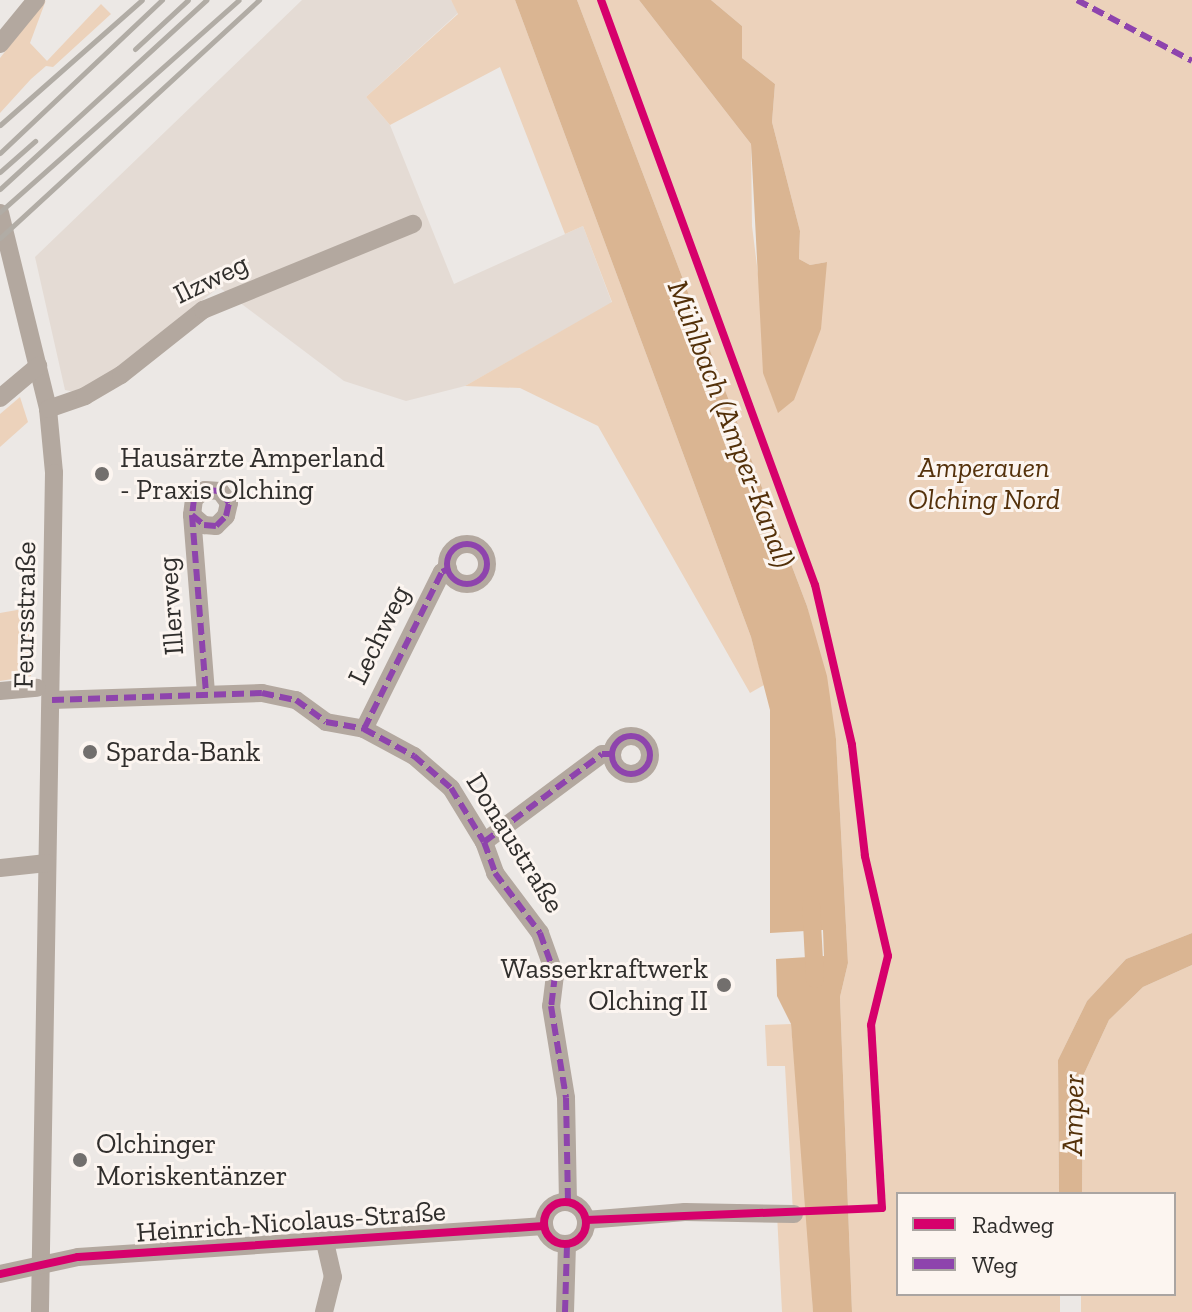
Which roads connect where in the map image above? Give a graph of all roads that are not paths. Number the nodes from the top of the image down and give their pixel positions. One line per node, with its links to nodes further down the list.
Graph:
1 (36, 0): 2 (street)
2 (0, 44)
3 (0, 213): 5 (street, Feursstraße)
4 (413, 224): 7 (street, Ilzweg)
5 (38, 366): 6 (street); 7 (street, Feursstraße)
6 (0, 398)
7 (48, 409): 13 (street, Feursstraße)
8 (192, 515): 12 (street, Illerweg)
9 (448, 569): 14 (street, Lechweg)
10 (37, 688): 11 (street)
11 (0, 691)
12 (206, 693): 13 (street, Donaustraße); 14 (street, Donaustraße)
13 (52, 700): 17 (street, Feursstraße)
14 (364, 729): 16 (street, Donaustraße)
15 (612, 754): 16 (street)
16 (484, 842): 19 (street, Donaustraße)
17 (47, 863): 18 (street); 25 (street, Feursstraße)
18 (0, 868)
19 (568, 1202): 21 (street); 22 (street)
20 (794, 1214): 21 (street)
21 (586, 1220): 24 (street)
22 (544, 1226): 23 (street, Heinrich-Nicolaus-Straße); 24 (street)
23 (325, 1243): 25 (street, Heinrich-Nicolaus-Straße); 28 (street)
24 (567, 1244): 29 (street)
25 (42, 1265): 26 (street, Heinrich-Nicolaus-Straße); 27 (street, Feursstraße)
26 (0, 1274)
27 (40, 1312)
28 (324, 1312)
29 (565, 1312)

